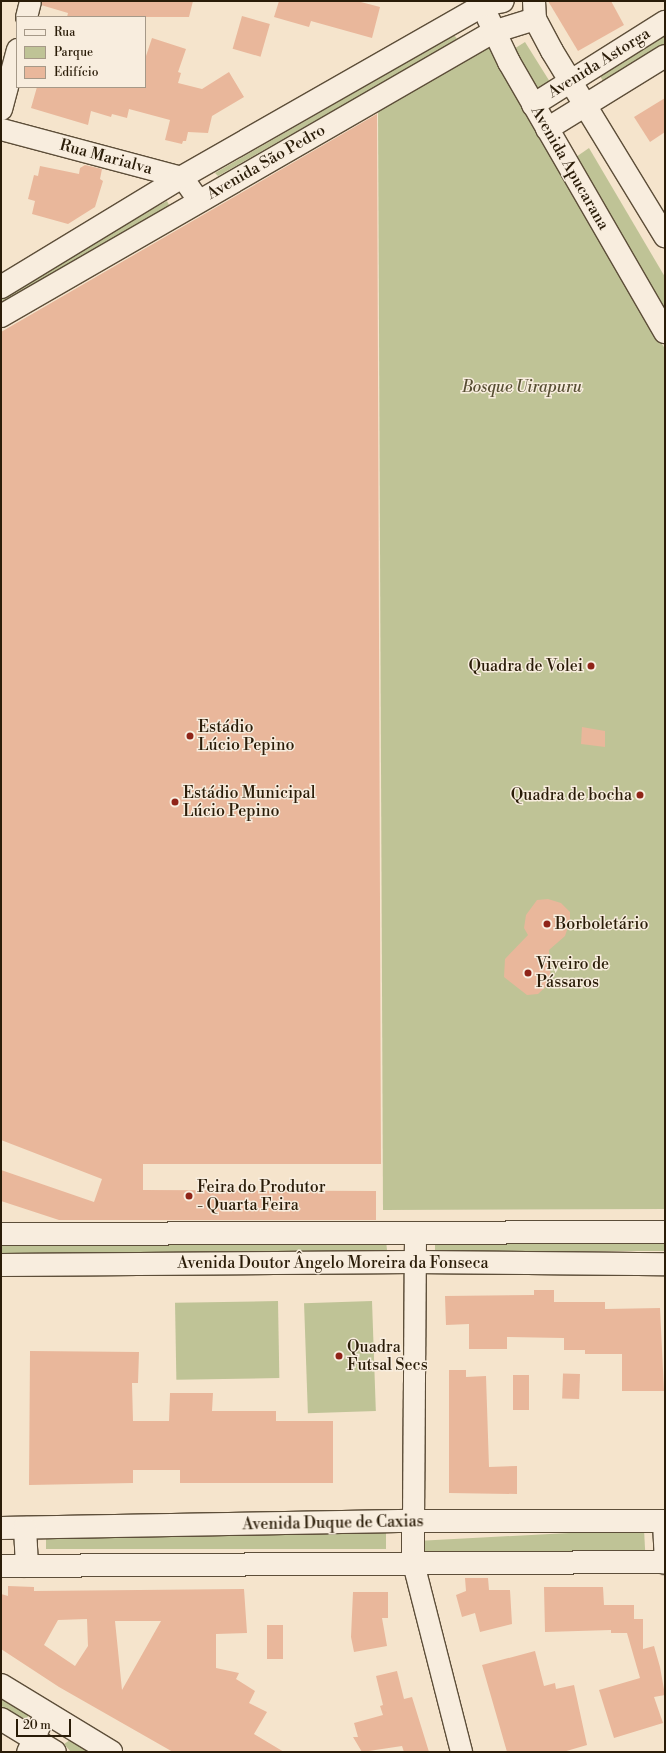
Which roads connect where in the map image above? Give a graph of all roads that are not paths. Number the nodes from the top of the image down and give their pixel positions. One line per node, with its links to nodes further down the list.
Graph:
1 (30, 1): 4 (street)
2 (484, 2): 6 (street, Avenida Apucarana); 15 (street, Avenida São Pedro)
3 (535, 10): 6 (street, Avenida São Pedro); 9 (street)
4 (26, 16)
5 (665, 22): 9 (street, Avenida Astorga)
6 (493, 32): 10 (street, Avenida Apucarana); 16 (street, Avenida São Pedro)
7 (16, 53): 12 (street)
8 (665, 56): 11 (street, Avenida Astorga)
9 (571, 79): 10 (street, Avenida Astorga); 11 (street)
10 (534, 105): 14 (street, Avenida Apucarana)
11 (587, 106): 14 (street, Avenida Astorga); 17 (street)
12 (1, 109)
13 (1, 129): 15 (street, Rua Marialva)
14 (547, 129): 20 (street, Avenida Apucarana)
15 (182, 177): 16 (street); 18 (street, Avenida São Pedro)
16 (199, 201): 19 (street, Avenida São Pedro)
17 (665, 236)
18 (1, 287)
19 (1, 316)
20 (665, 332)
21 (414, 1232): 22 (street, Avenida Doutor Ângelo Moreira da Fonseca); 23 (street, Avenida Doutor Ângelo Moreira da Fonseca); 24 (street)
22 (665, 1232)
23 (1, 1234)
24 (413, 1262): 25 (street, Avenida Doutor Ângelo Moreira da Fonseca); 26 (street, Avenida Doutor Ângelo Moreira da Fonseca); 27 (street)
25 (665, 1264)
26 (1, 1265)
27 (414, 1521): 28 (street, Avenida Duque de Caxias); 30 (street, Avenida Duque de Caxias); 32 (street)
28 (664, 1521): 31 (street)
29 (1, 1528): 30 (street, Avenida Duque de Caxias)
30 (25, 1528): 34 (street)
31 (665, 1562): 32 (street)
32 (412, 1563): 34 (street); 41 (street)
33 (1, 1566): 34 (street)
34 (27, 1566)
35 (1, 1685): 36 (street)
36 (45, 1713): 38 (street); 40 (street)
37 (1, 1719): 38 (street)
38 (29, 1745): 39 (street)
39 (55, 1752)
40 (111, 1752)
41 (460, 1752)

